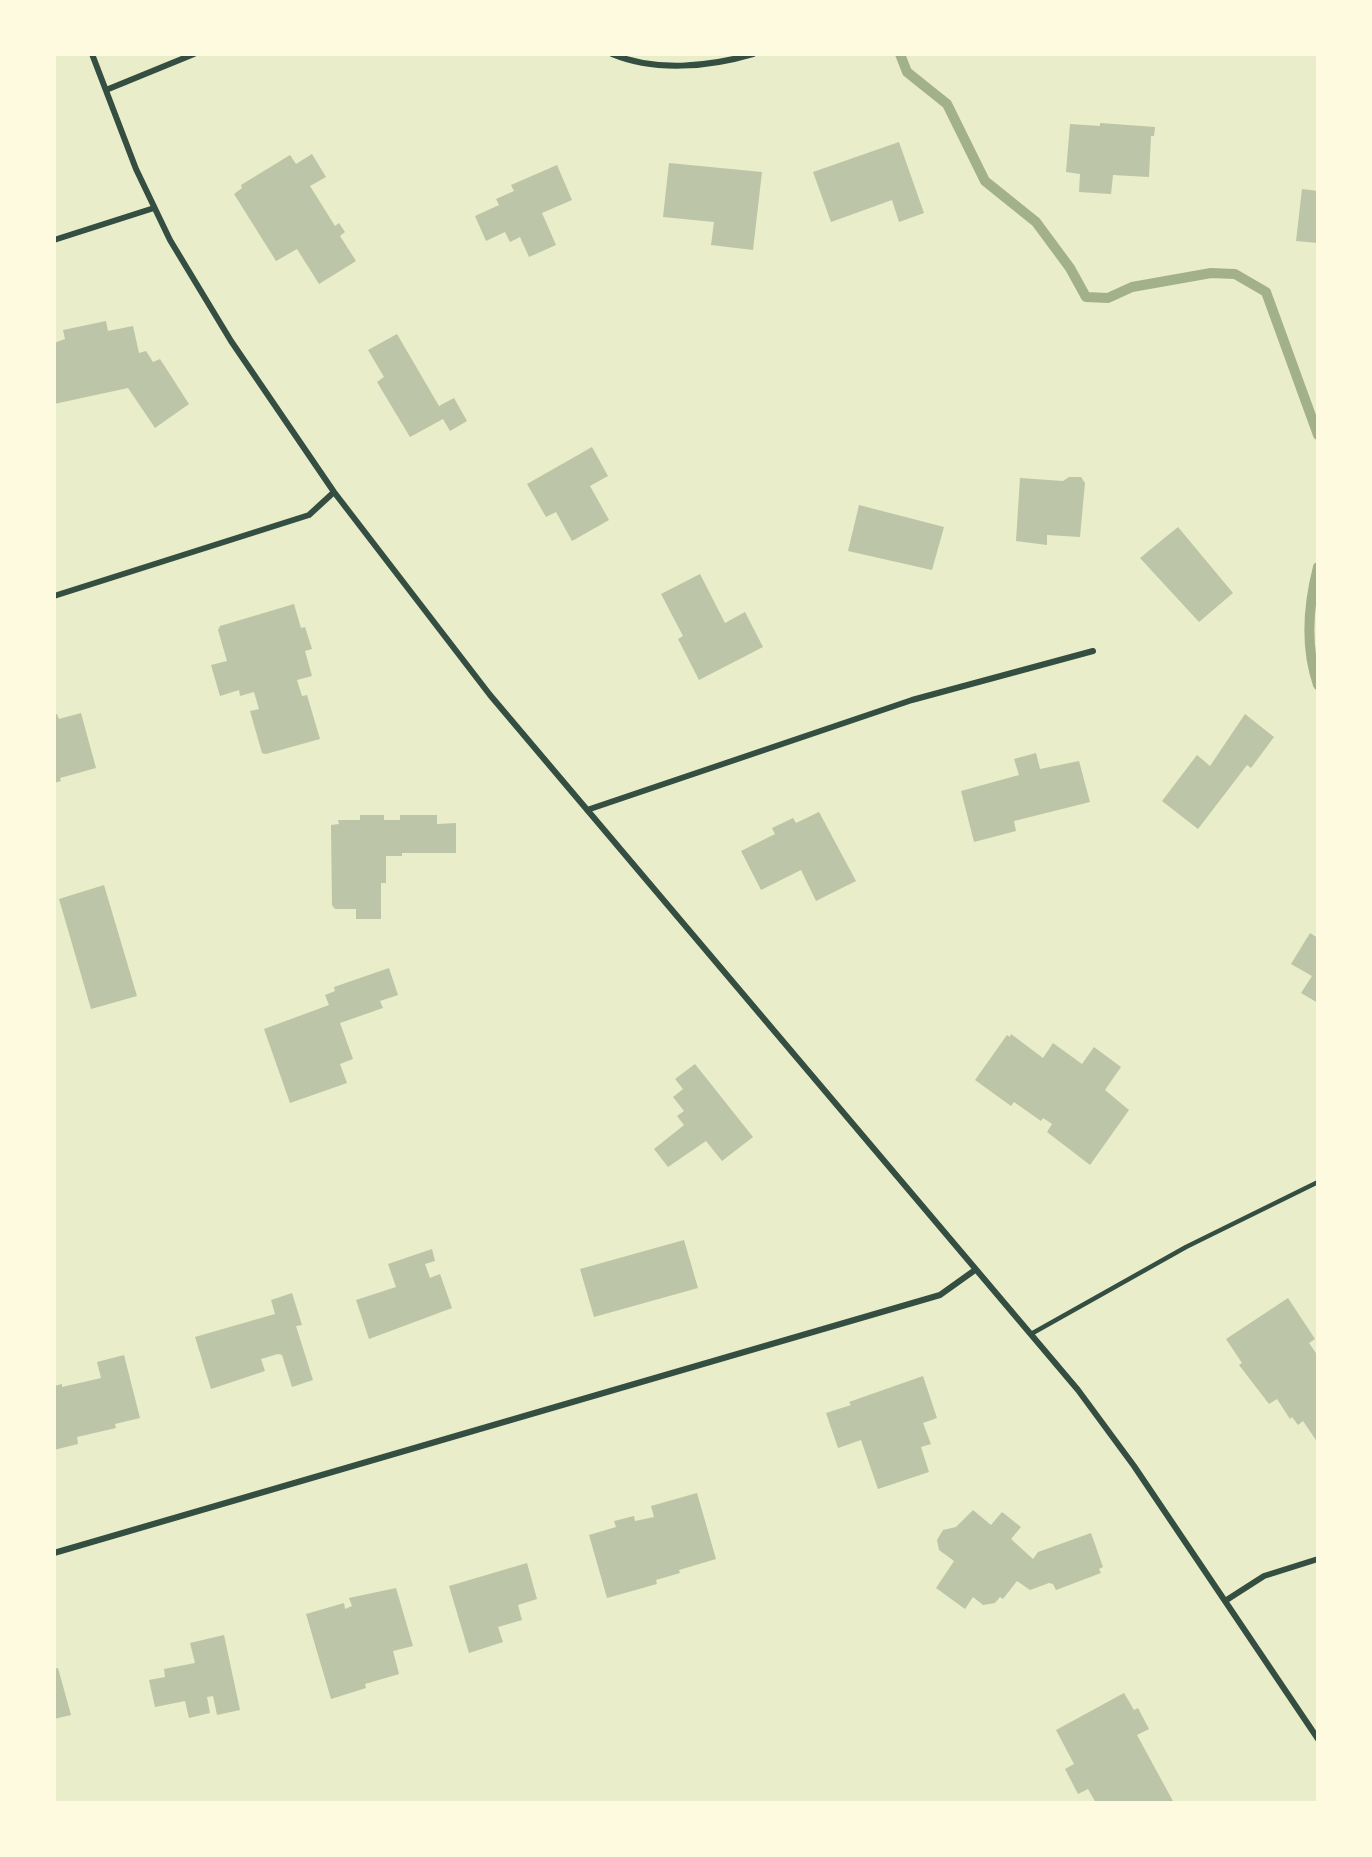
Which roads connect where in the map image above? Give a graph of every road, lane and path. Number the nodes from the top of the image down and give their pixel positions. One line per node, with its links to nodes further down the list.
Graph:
1 (92, 54): 5 (street)
2 (194, 54): 5 (street)
3 (612, 54): 4 (street)
4 (753, 54)
5 (106, 90): 6 (street)
6 (154, 208): 7 (street); 8 (street)
7 (54, 240)
8 (334, 492): 9 (street); 11 (street)
9 (54, 596)
10 (1093, 651): 11 (street)
11 (587, 810): 13 (street)
12 (1318, 1182): 14 (lane)
13 (975, 1270): 14 (street); 15 (street)
14 (1031, 1334): 17 (street)
15 (54, 1552)
16 (1318, 1559): 17 (street)
17 (1225, 1601): 18 (street)
18 (1318, 1739)

